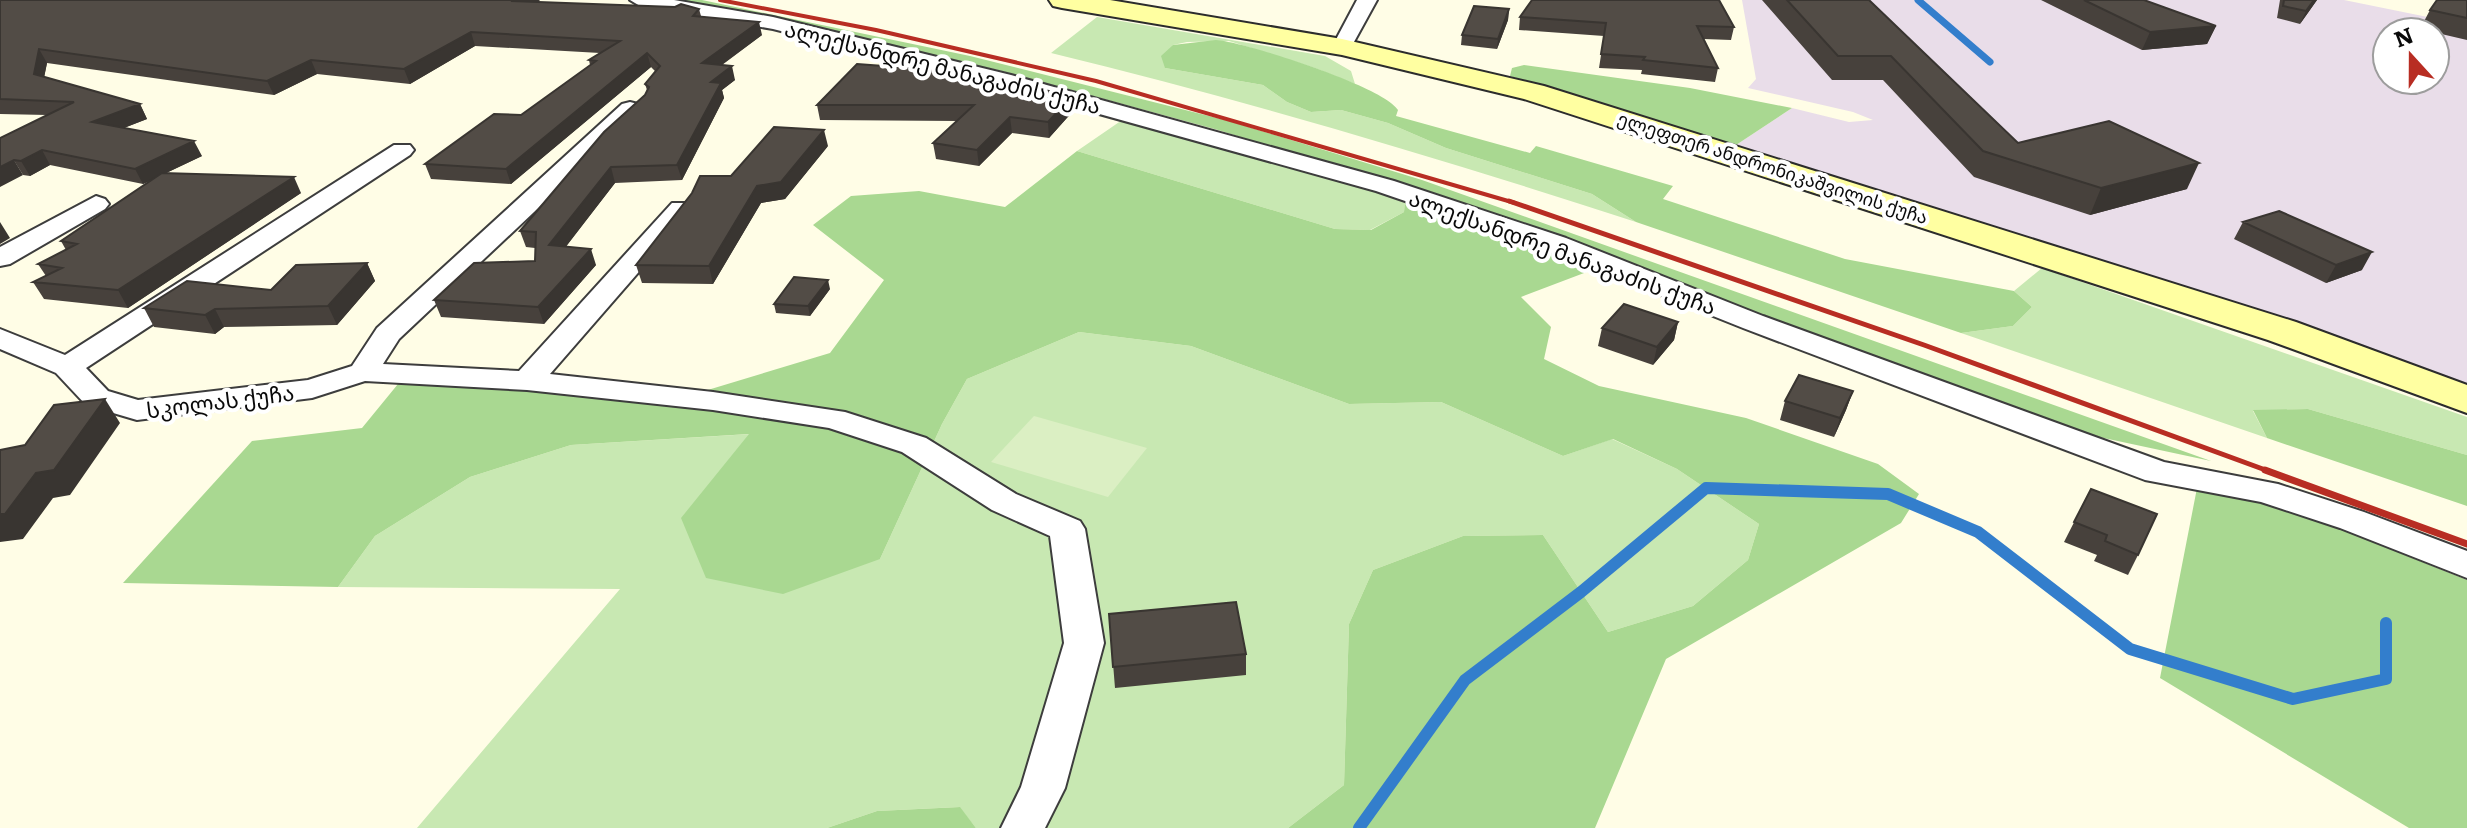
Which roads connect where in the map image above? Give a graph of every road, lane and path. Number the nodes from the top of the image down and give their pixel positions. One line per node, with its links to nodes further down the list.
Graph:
1 (640, 0): 15 (street, ალექსანდრე მანაგაძის ქუჩა)
2 (1062, 0): 4 (main road, ელეფთერ ანდრონიკაშვილის ქუჩა)
3 (1367, 0): 4 (street)
4 (1342, 47): 14 (main road, ელეფთერ ანდრონიკაშვილის ქუჩა)
5 (639, 102): 12 (street)
6 (402, 150): 11 (street)
7 (96, 204): 9 (street)
8 (681, 208): 13 (street)
9 (0, 258)
10 (0, 338): 11 (street, სკოლას ქუჩა)
11 (67, 367): 12 (street, სკოლას ქუჩა)
12 (363, 372): 13 (street, სკოლას ქუჩა)
13 (527, 381): 16 (street, სკოლას ქუჩა)
14 (2467, 400)
15 (2467, 565)
16 (1023, 828)

